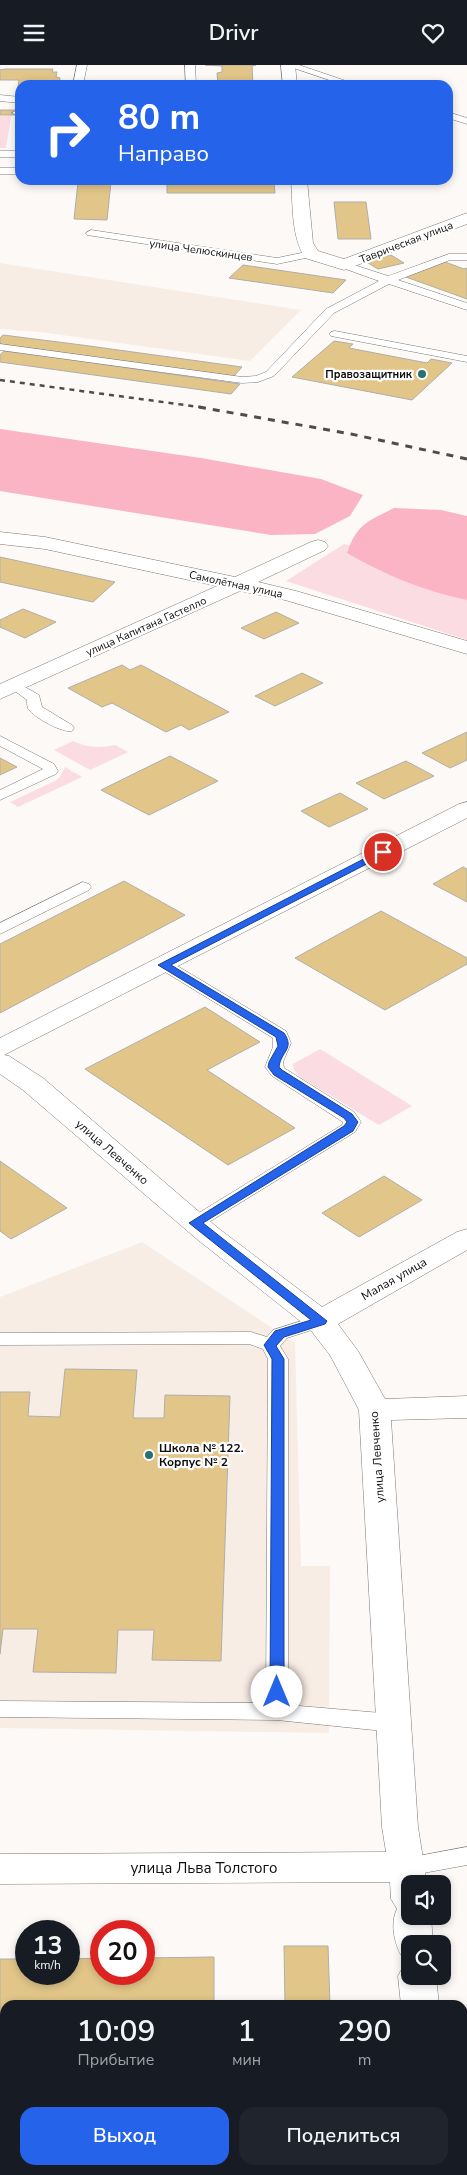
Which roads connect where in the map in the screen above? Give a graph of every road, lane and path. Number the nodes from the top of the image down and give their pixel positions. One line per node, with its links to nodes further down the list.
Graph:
1 (82, 65): 4 (lane)
2 (190, 65): 5 (lane)
3 (289, 65): 6 (street); 7 (lane)
4 (79, 80)
5 (191, 80)
6 (290, 80)
7 (337, 80)
8 (0, 98): 9 (lane)
9 (15, 100)
10 (0, 106): 11 (lane)
11 (15, 109)
12 (453, 117): 13 (lane)
13 (467, 121)
14 (0, 154): 15 (lane)
15 (15, 154)
16 (0, 171): 17 (lane)
17 (15, 171)
18 (299, 185): 21 (street)
19 (467, 218): 23 (street, Таврическая улица)
20 (91, 233): 21 (lane, улица Челюскинцев)
21 (311, 253): 23 (street)
22 (467, 257): 24 (lane)
23 (344, 265): 24 (lane)
24 (388, 280): 25 (lane); 27 (lane)
25 (467, 307)
26 (335, 333): 28 (lane)
27 (0, 347)
28 (467, 359)
29 (0, 538): 31 (street, Самолётная улица)
30 (318, 546): 31 (street, улица Капитана Гастелло)
31 (238, 584): 32 (street, Самолётная улица); 33 (street, улица Капитана Гастелло)
32 (467, 649)
33 (7, 689): 34 (lane)
34 (68, 727)
35 (0, 740): 36 (lane)
36 (0, 796)
37 (467, 809): 40 (street)
38 (83, 887): 39 (lane)
39 (0, 929)
40 (163, 965): 41 (street); 43 (lane)
41 (0, 1048)
42 (0, 1062): 43 (street, улица Левченко)
43 (195, 1223): 45 (street, улица Левченко)
44 (467, 1238): 45 (street, Малая улица)
45 (320, 1321): 47 (lane); 49 (street, улица Левченко)
46 (0, 1339): 47 (lane)
47 (270, 1345): 51 (lane)
48 (467, 1407): 49 (street)
49 (375, 1410): 52 (street, улица Левченко)
50 (0, 1709): 51 (lane)
51 (277, 1712): 52 (lane)
52 (393, 1723): 55 (street, улица Левченко)
53 (467, 1855): 56 (lane)
54 (0, 1869): 57 (street, улица Льва Толстого)
55 (407, 1875)
56 (425, 1875)
57 (401, 1883)
58 (418, 1985): 59 (street)
59 (419, 2000)

